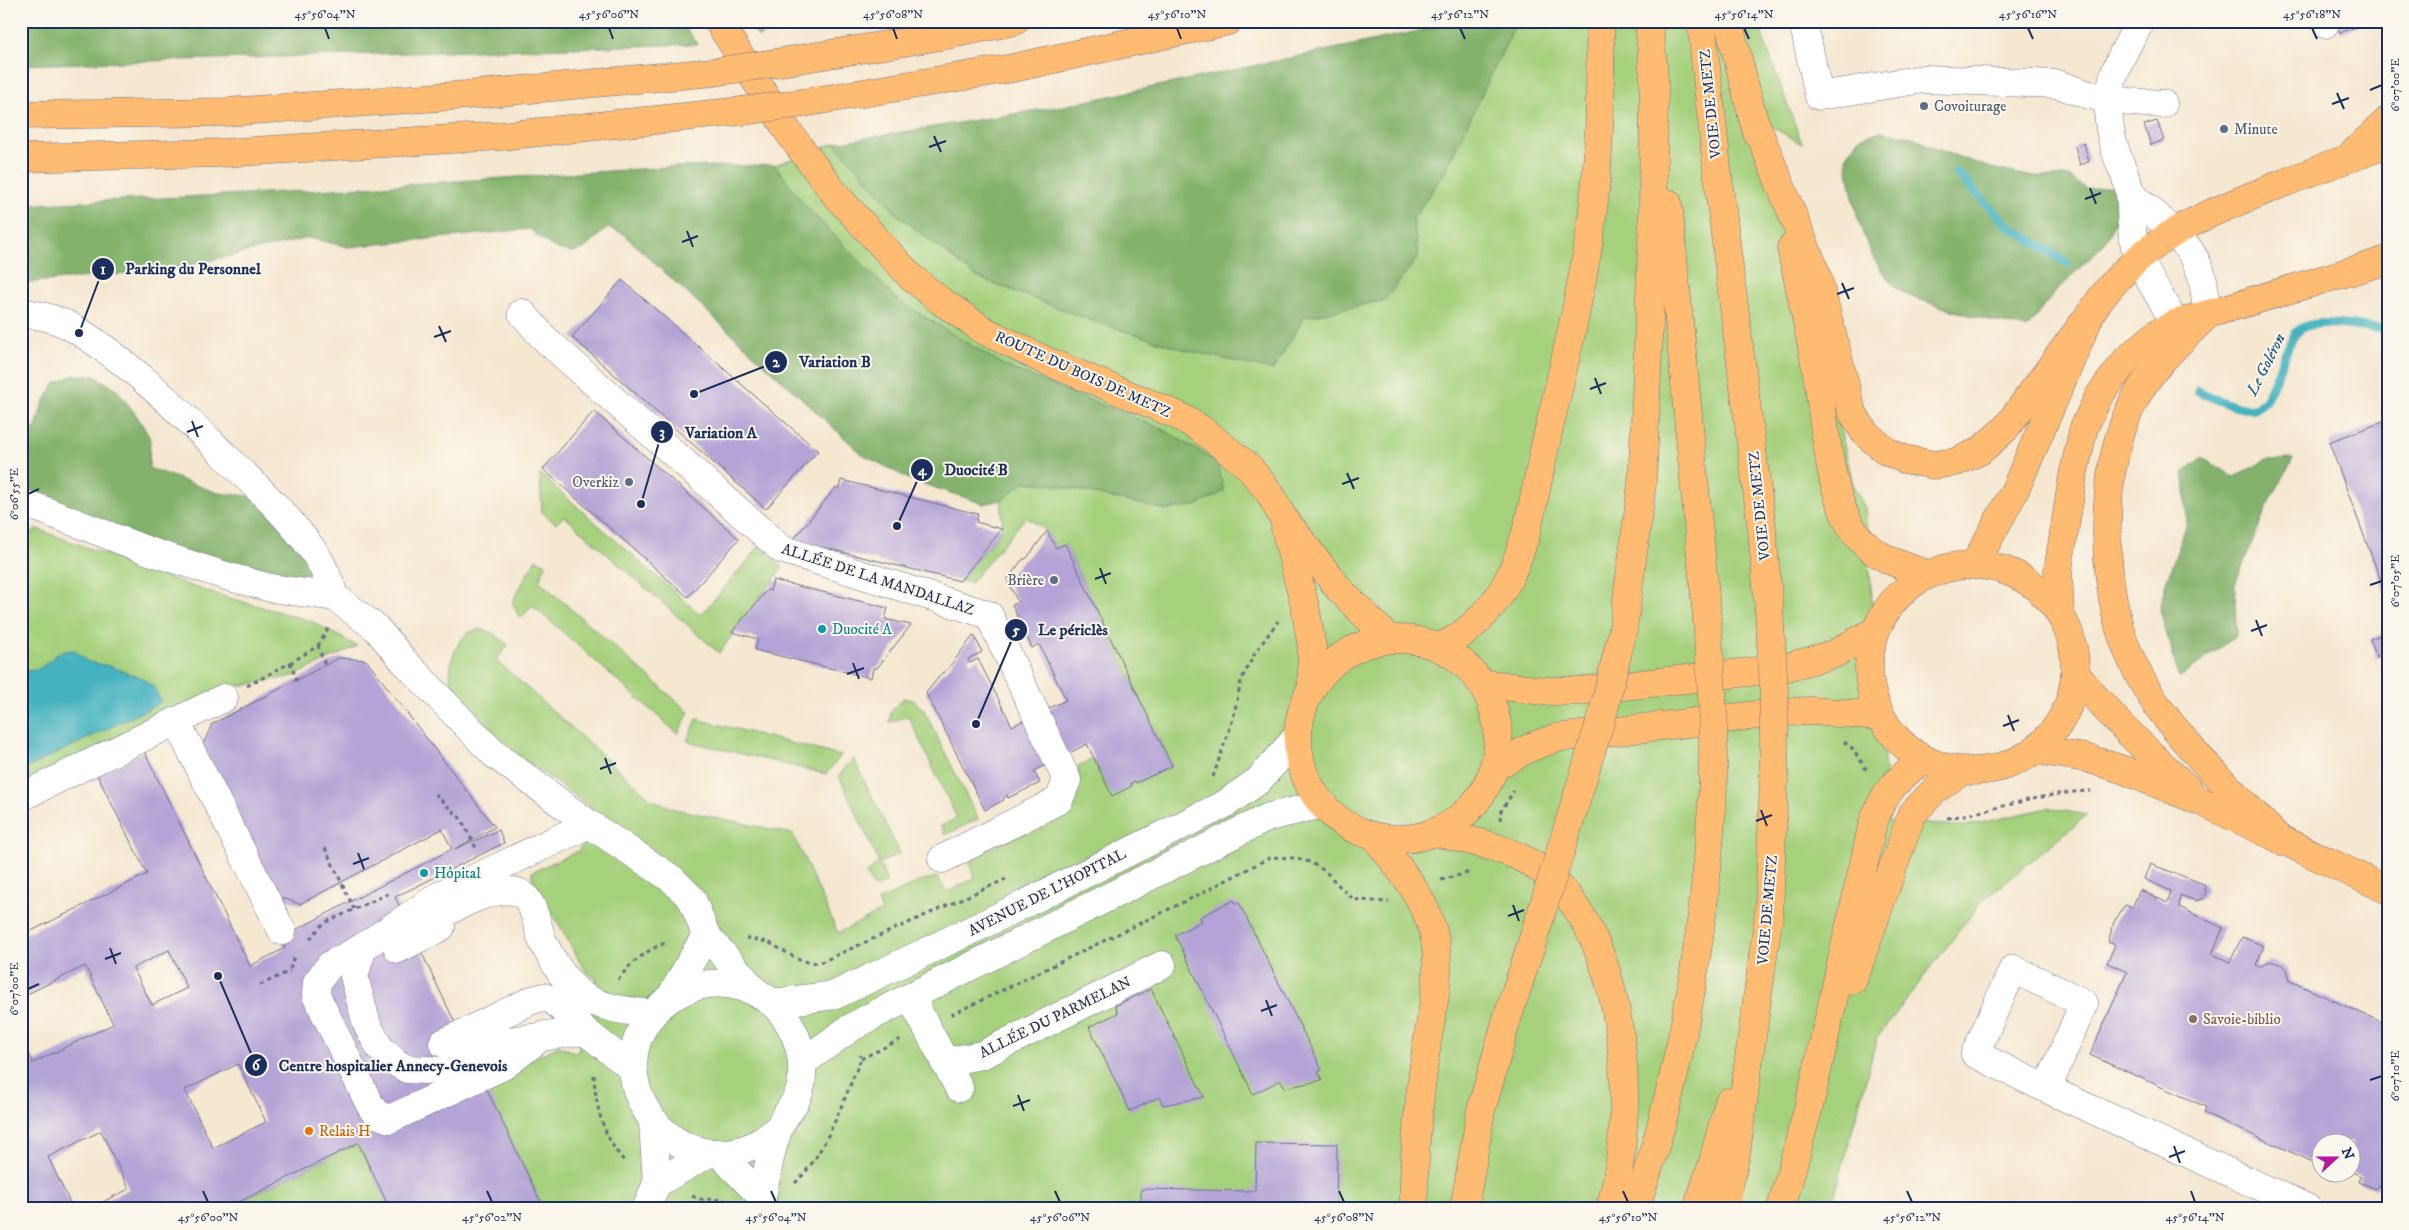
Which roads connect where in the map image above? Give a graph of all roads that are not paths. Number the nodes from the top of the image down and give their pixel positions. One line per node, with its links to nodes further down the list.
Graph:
1 (718, 21): 30 (main road, ROUTE DU BOIS DE METZ)
2 (1015, 21): 13 (main road, bridge)
3 (1228, 21): 17 (main road, bridge)
4 (1600, 21): 37 (main road)
5 (1649, 21): 10 (main road)
6 (1701, 21): 64 (main road, VOIE DE METZ, bridge)
7 (1728, 21): 14 (main road)
8 (1803, 21): 11 (street)
9 (2137, 39): 11 (street)
10 (1654, 79): 84 (main road, bridge); 86 (main road, bridge)
11 (2108, 98): 12 (street); 20 (street)
12 (2163, 104)
13 (21, 115)
14 (1752, 115): 24 (main road); 32 (main road)
15 (2388, 120): 18 (main road)
16 (2388, 144): 18 (main road)
17 (21, 158)
18 (2349, 158): 19 (main road); 21 (main road)
19 (2388, 158)
20 (2130, 193): 21 (street); 22 (street)
21 (2175, 230): 22 (main road); 27 (street)
22 (2139, 256): 24 (main road); 28 (street)
23 (2388, 260): 27 (main road)
24 (2092, 311): 31 (main road)
25 (21, 312): 33 (street)
26 (522, 313): 56 (street, ALLÉE DE LA MANDALLAZ)
27 (2207, 314): 28 (main road); 55 (main road)
28 (2176, 324): 34 (main road)
29 (21, 504): 33 (street)
30 (1282, 516): 36 (main road, ROUTE DU BOIS DE METZ); 40 (main road, ROUTE DU BOIS DE METZ)
31 (1975, 564): 32 (main road); 34 (main road)
32 (1928, 574): 35 (main road)
33 (334, 608): 52 (street)
34 (2060, 613): 38 (main road)
35 (1875, 631): 39 (main road); 42 (main road)
36 (1389, 639): 37 (main road); 40 (main road)
37 (1439, 648): 39 (main road)
38 (2075, 673): 45 (main road); 50 (main road)
39 (1481, 683): 47 (main road)
40 (1312, 688): 44 (main road)
41 (224, 698): 43 (street)
42 (1881, 716): 46 (main road); 47 (main road)
43 (176, 721): 49 (street); 58 (street)
44 (1298, 736): 51 (main road); 65 (street, AVENUE DE L'HOPITAL)
45 (2036, 750): 48 (main road); 50 (main road)
46 (1924, 759): 48 (main road); 76 (main road)
47 (1493, 768): 53 (main road)
48 (1963, 770): 76 (main road)
49 (21, 797)
50 (2202, 802): 55 (main road)
51 (1323, 804): 54 (main road); 66 (street)
52 (589, 824): 59 (street); 61 (street)
53 (1435, 832): 54 (main road); 85 (main road)
54 (1374, 836): 83 (main road)
55 (2281, 841): 57 (main road)
56 (942, 859)
57 (2388, 890)
58 (282, 931)
59 (706, 936): 65 (street); 67 (street)
60 (543, 942): 61 (street); 62 (street); 67 (street)
61 (363, 947): 69 (street); 69 (street)
62 (398, 949)
63 (1162, 965): 72 (street, ALLÉE DU PARMELAN)
64 (1758, 993): 87 (main road); 88 (main road)
65 (765, 998): 67 (street); 71 (street)
66 (910, 998): 71 (street); 72 (street)
67 (661, 1006): 73 (street)
68 (585, 1031): 69 (street); 70 (street); 73 (street)
69 (544, 1035)
70 (443, 1042)
71 (803, 1062): 78 (street)
72 (944, 1062): 74 (street)
73 (633, 1069): 77 (street)
74 (959, 1088)
75 (2047, 1089): 90 (street)
76 (1810, 1102): 89 (main road)
77 (653, 1123): 79 (street); 80 (street)
78 (779, 1127): 79 (street); 81 (street)
79 (714, 1153): 80 (street); 81 (street)
80 (657, 1183): 82 (street)
81 (762, 1203)
82 (646, 1209)
83 (1414, 1209)
84 (1464, 1209)
85 (1610, 1209)
86 (1635, 1209)
87 (1697, 1209)
88 (1724, 1209)
89 (1781, 1209)
90 (2309, 1209)

